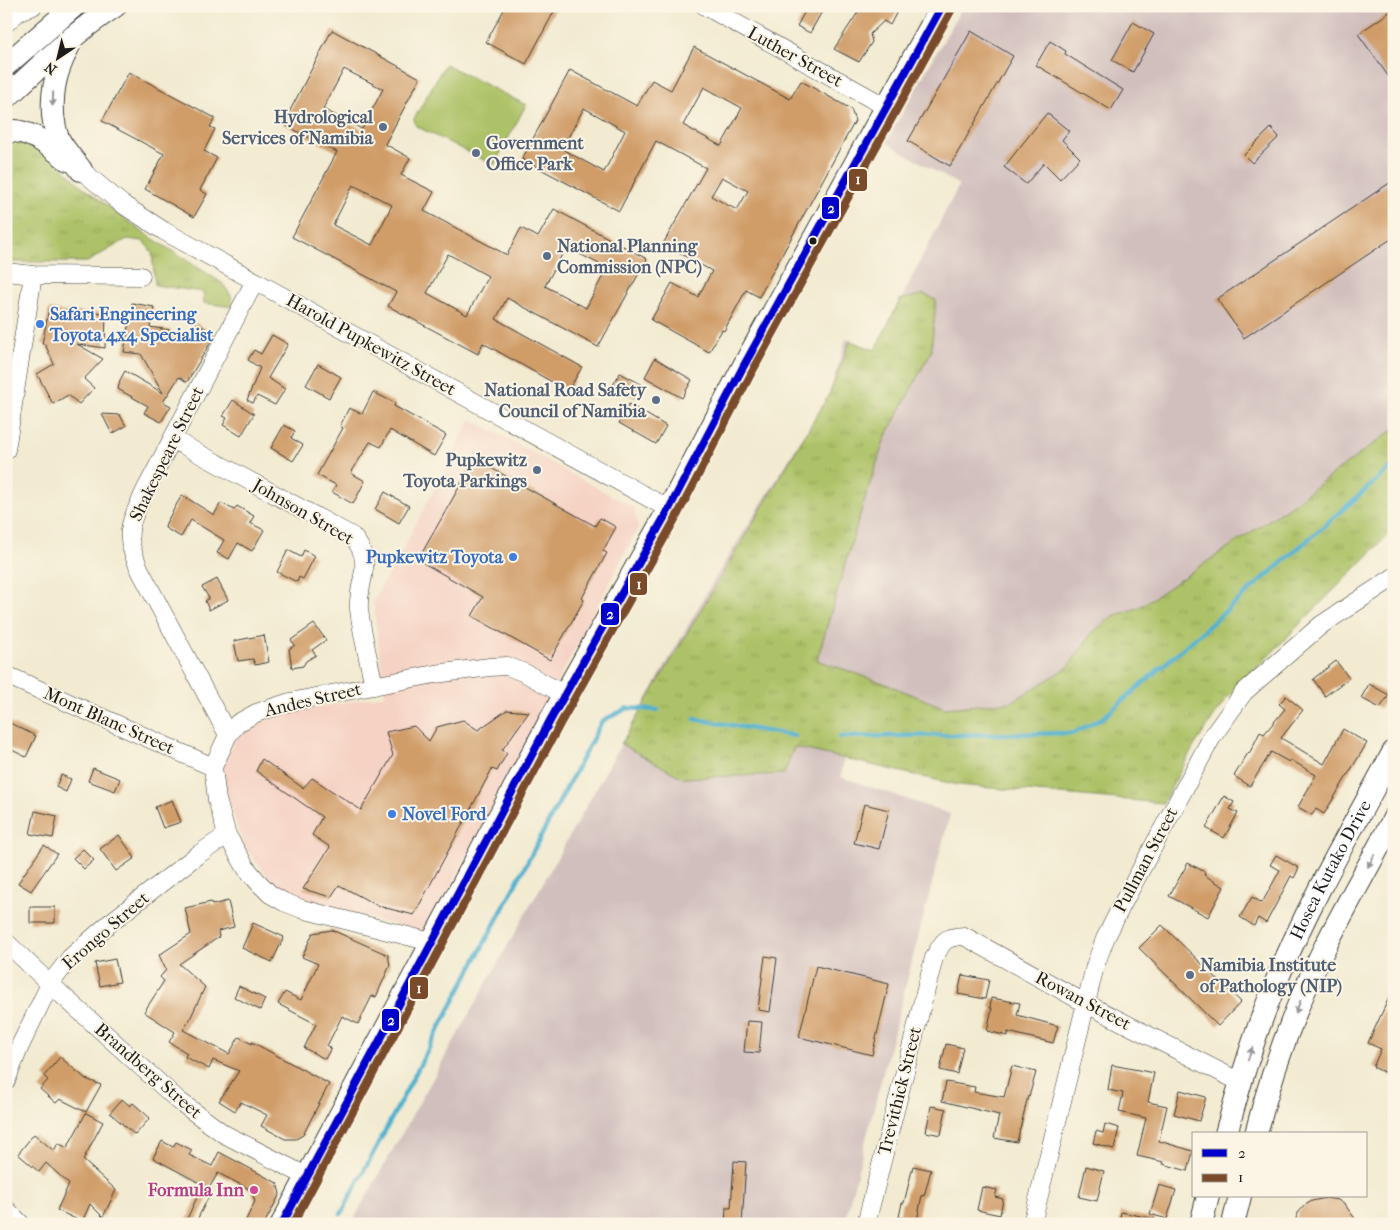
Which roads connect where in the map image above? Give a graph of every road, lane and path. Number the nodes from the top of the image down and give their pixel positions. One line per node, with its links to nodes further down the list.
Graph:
1 (19, 6): 2 (street)
2 (28, 6)
3 (33, 6): 8 (street)
4 (74, 6): 10 (main road)
5 (115, 6): 9 (main road)
6 (705, 6): 13 (street, Luther Street)
7 (942, 6): 13 (main road)
8 (6, 23)
9 (73, 37): 11 (main road); 15 (main road, one-way to 15)
10 (7, 62): 11 (street)
11 (28, 77): 12 (main road)
12 (6, 98)
13 (886, 107): 22 (main road)
14 (6, 131): 15 (main road)
15 (81, 170): 19 (street, Harold Pupkewitz Street)
16 (6, 272): 17 (street)
17 (33, 275): 18 (street); 21 (street)
18 (140, 276)
19 (255, 281): 20 (street, Shakespeare Street); 22 (street, Harold Pupkewitz Street)
20 (172, 439): 25 (street, Johnson Street); 27 (street, Shakespeare Street)
21 (6, 450)
22 (669, 509): 26 (main road)
23 (1394, 577): 36 (street, Pullman Street)
24 (6, 675): 29 (street, Mont Blanc Street)
25 (374, 686): 26 (street, Andes Street); 27 (street, Andes Street)
26 (565, 695): 33 (main road)
27 (228, 735): 29 (street, Andes Street)
28 (1394, 751): 38 (main road, Hosea Kutako Drive, one-way to 28)
29 (213, 767): 31 (street)
30 (1394, 818): 40 (main road, Hosea Kutako Drive, one-way to 40)
31 (227, 835): 33 (street); 35 (street, Erongo Street)
32 (6, 942): 35 (street, Brandberg Street)
33 (431, 942): 41 (main road)
34 (934, 958): 36 (street, Rowan Street); 47 (street, Trevithick Street)
35 (50, 984): 37 (street, Erongo Street); 41 (street, Brandberg Street)
36 (1085, 1003): 38 (street, Rowan Street); 48 (street, Pullman Street)
37 (6, 1081)
38 (1240, 1082): 39 (main road, Hosea Kutako Drive)
39 (1227, 1132)
40 (1257, 1132)
41 (306, 1176): 46 (main road)
42 (1208, 1198): 49 (main road)
43 (1240, 1198): 50 (main road)
44 (6, 1209): 45 (street)
45 (21, 1224)
46 (282, 1224)
47 (866, 1224)
48 (1032, 1224)
49 (1201, 1224)
50 (1233, 1224)

